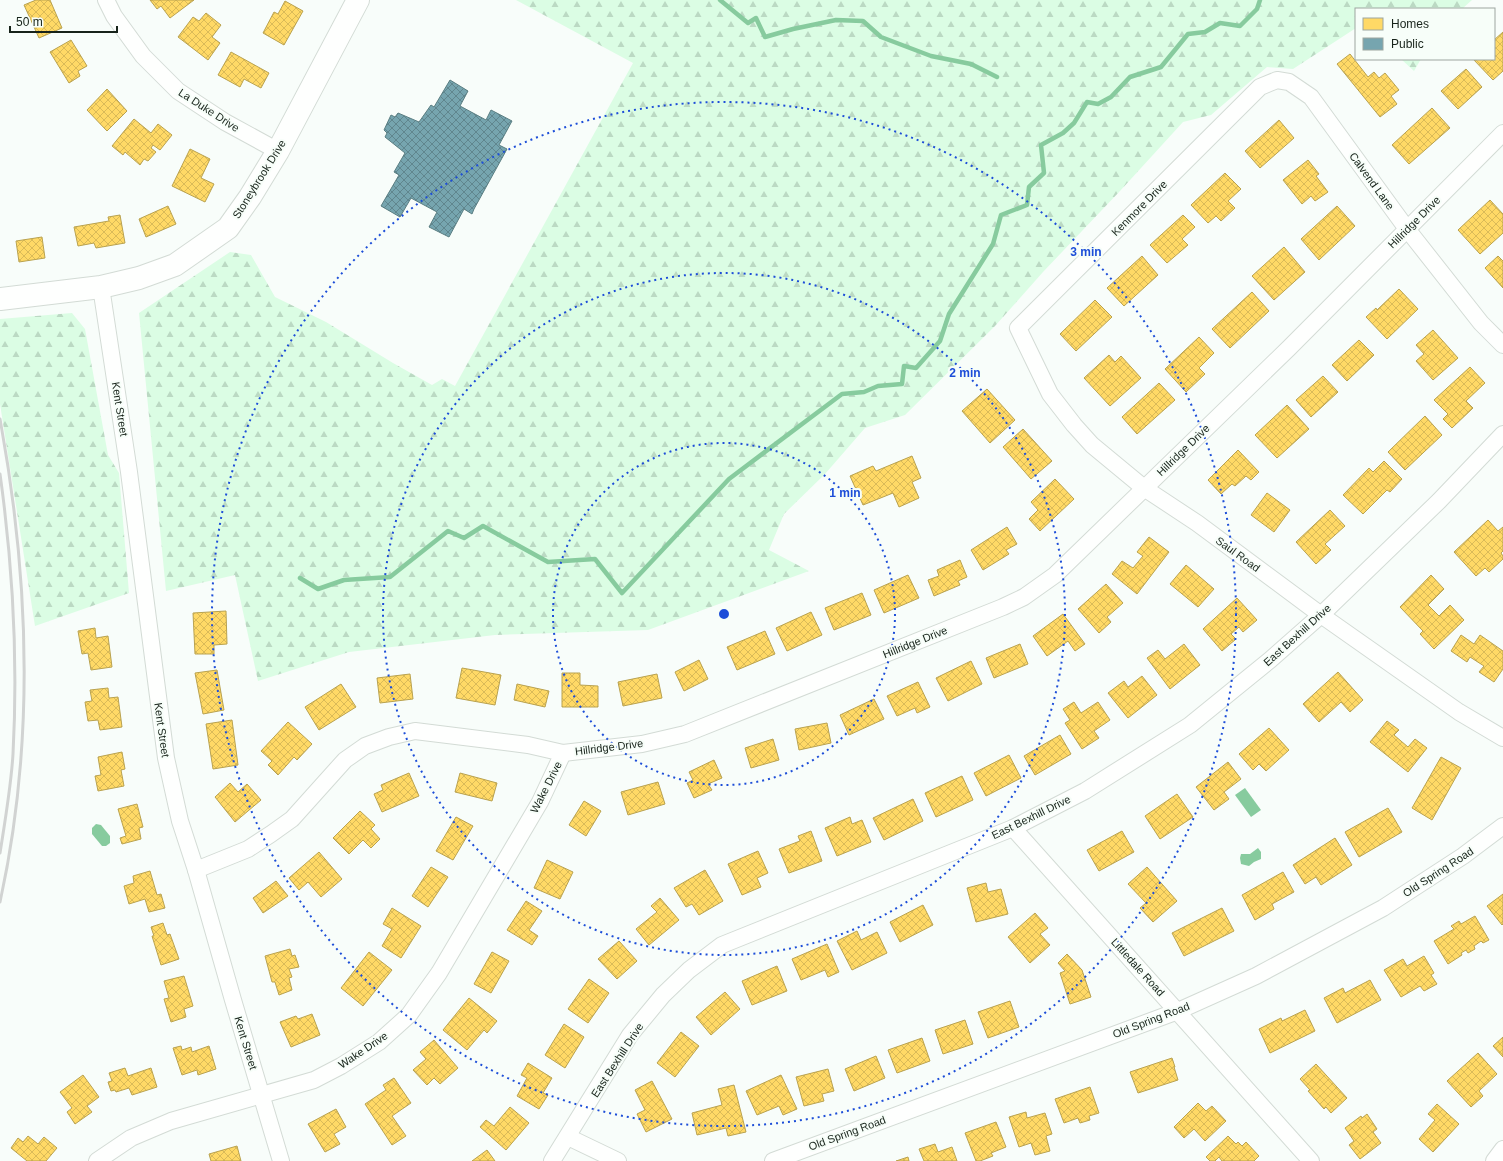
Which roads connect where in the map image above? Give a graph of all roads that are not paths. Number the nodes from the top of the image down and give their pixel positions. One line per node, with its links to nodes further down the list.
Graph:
1 (106, 0): 5 (street, La Duke Drive)
2 (358, 0): 5 (street, Stoneybrook Drive)
3 (1260, 87): 6 (street, Calvend Lane); 9 (street, Kenmore Drive)
4 (1503, 133): 6 (street, Hillridge Drive)
5 (278, 151): 7 (street, Stoneybrook Drive)
6 (1406, 228): 10 (street, Calvend Lane); 12 (street, Hillridge Drive)
7 (101, 287): 8 (street, Stoneybrook Drive); 18 (street, Kent Street)
8 (0, 299)
9 (1018, 328): 12 (street, Saul Road)
10 (1503, 345)
11 (1503, 434): 13 (street, East Bexhill Drive)
12 (1144, 488): 13 (street, Saul Road); 15 (street, Hillridge Drive)
13 (1321, 615): 14 (street, Saul Road); 17 (street, East Bexhill Drive)
14 (1503, 738)
15 (563, 753): 18 (street, Hillridge Drive); 20 (street, Wake Drive)
16 (1503, 826): 19 (street, Old Spring Road)
17 (1013, 828): 19 (street, Littledale Road); 21 (street, East Bexhill Drive)
18 (196, 870): 20 (street, Kent Street)
19 (1178, 1011): 27 (street, Old Spring Road); 28 (street, Littledale Road)
20 (262, 1094): 23 (street, Wake Drive); 24 (street, Kent Street)
21 (568, 1137): 25 (street, East Bexhill Drive); 26 (street)
22 (1503, 1150): 29 (street)
23 (97, 1161)
24 (281, 1161)
25 (552, 1161)
26 (618, 1161)
27 (773, 1161)
28 (1311, 1161)
29 (1494, 1161)

